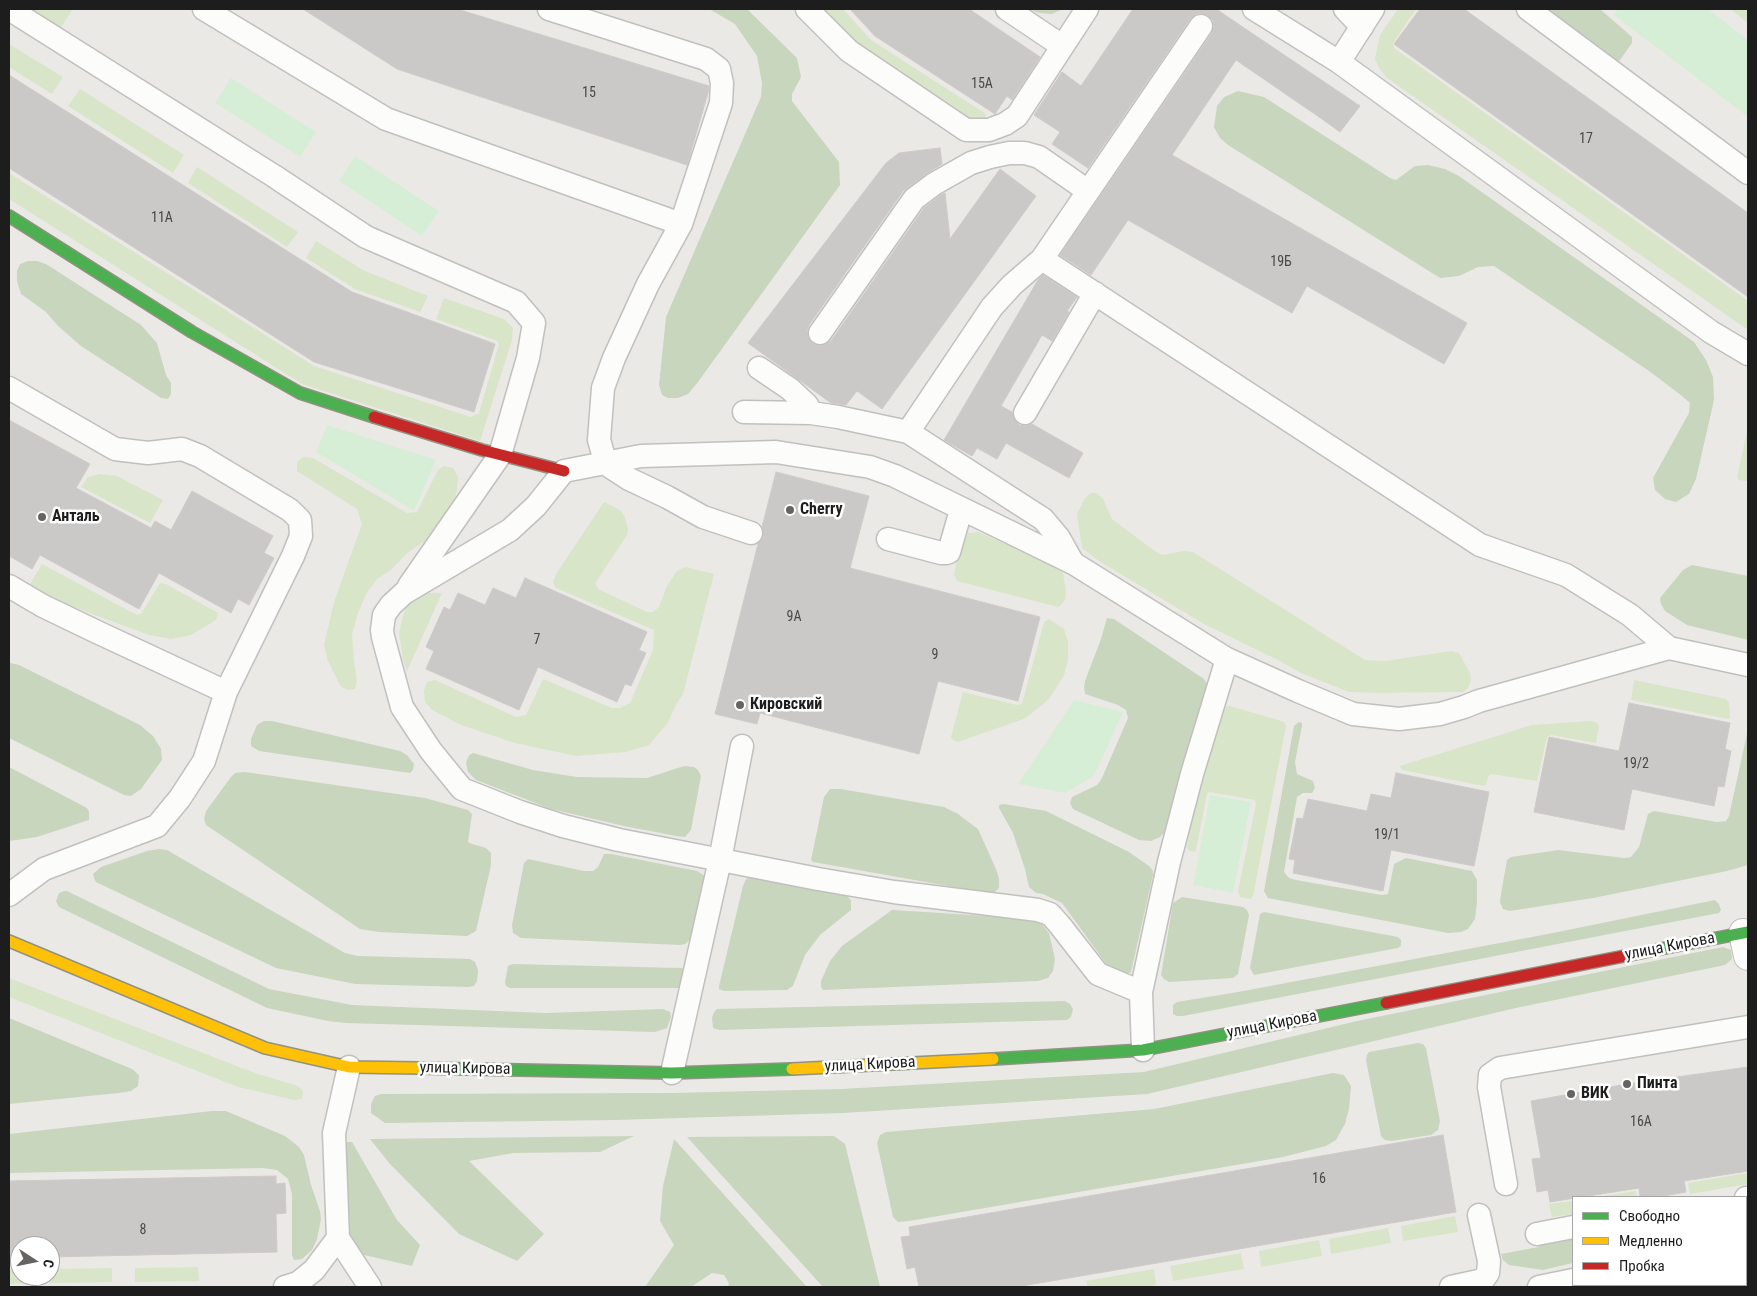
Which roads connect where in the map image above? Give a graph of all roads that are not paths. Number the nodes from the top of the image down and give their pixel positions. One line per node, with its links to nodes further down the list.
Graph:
1 (9, 9): 28 (lane)
2 (204, 9): 17 (lane)
3 (549, 9): 17 (lane)
4 (807, 9): 12 (lane)
5 (1007, 9): 12 (lane)
6 (1086, 9): 12 (lane)
7 (1254, 9): 13 (lane)
8 (1345, 9): 10 (lane)
9 (1528, 9): 14 (lane)
10 (1367, 18): 13 (lane)
11 (1201, 26): 15 (lane)
12 (1062, 46)
13 (1340, 62): 21 (lane)
14 (1748, 174)
15 (1088, 191): 18 (lane); 20 (lane)
16 (9, 216): 28 (main road)
17 (681, 224): 29 (lane)
18 (1042, 258): 19 (lane); 27 (lane)
19 (1095, 293): 25 (lane); 37 (lane)
20 (820, 333)
21 (1748, 354)
22 (759, 368): 26 (lane)
23 (9, 388): 40 (lane)
24 (744, 412): 26 (lane)
25 (1025, 412)
26 (811, 414): 27 (lane)
27 (908, 432): 34 (lane)
28 (500, 455): 30 (main road); 36 (lane)
29 (606, 464): 30 (lane); 31 (lane); 32 (lane)
30 (564, 471): 36 (lane)
31 (961, 510): 33 (lane); 34 (lane)
32 (750, 533)
33 (888, 539)
34 (1073, 563): 38 (lane)
35 (9, 586): 40 (lane)
36 (404, 593): 42 (lane)
37 (1669, 648): 38 (lane); 39 (lane)
38 (1228, 659): 46 (lane)
39 (1748, 665)
40 (226, 692): 43 (lane)
41 (742, 746): 42 (lane)
42 (720, 860): 46 (lane); 50 (lane)
43 (9, 895)
44 (1746, 940): 48 (main road, улица Кирова)
45 (9, 942): 49 (main road, улица Кирова)
46 (1141, 992): 48 (lane)
47 (1748, 1027): 51 (lane)
48 (1143, 1050): 50 (main road, улица Кирова)
49 (349, 1067): 50 (main road, улица Кирова); 55 (lane)
50 (672, 1074)
51 (1506, 1184)
52 (1478, 1215): 57 (lane)
53 (1572, 1227): 54 (lane)
54 (1537, 1234)
55 (338, 1238): 58 (lane); 59 (lane)
56 (1572, 1280): 60 (lane)
57 (1463, 1286)
58 (285, 1287)
59 (370, 1287)
60 (1539, 1287)

